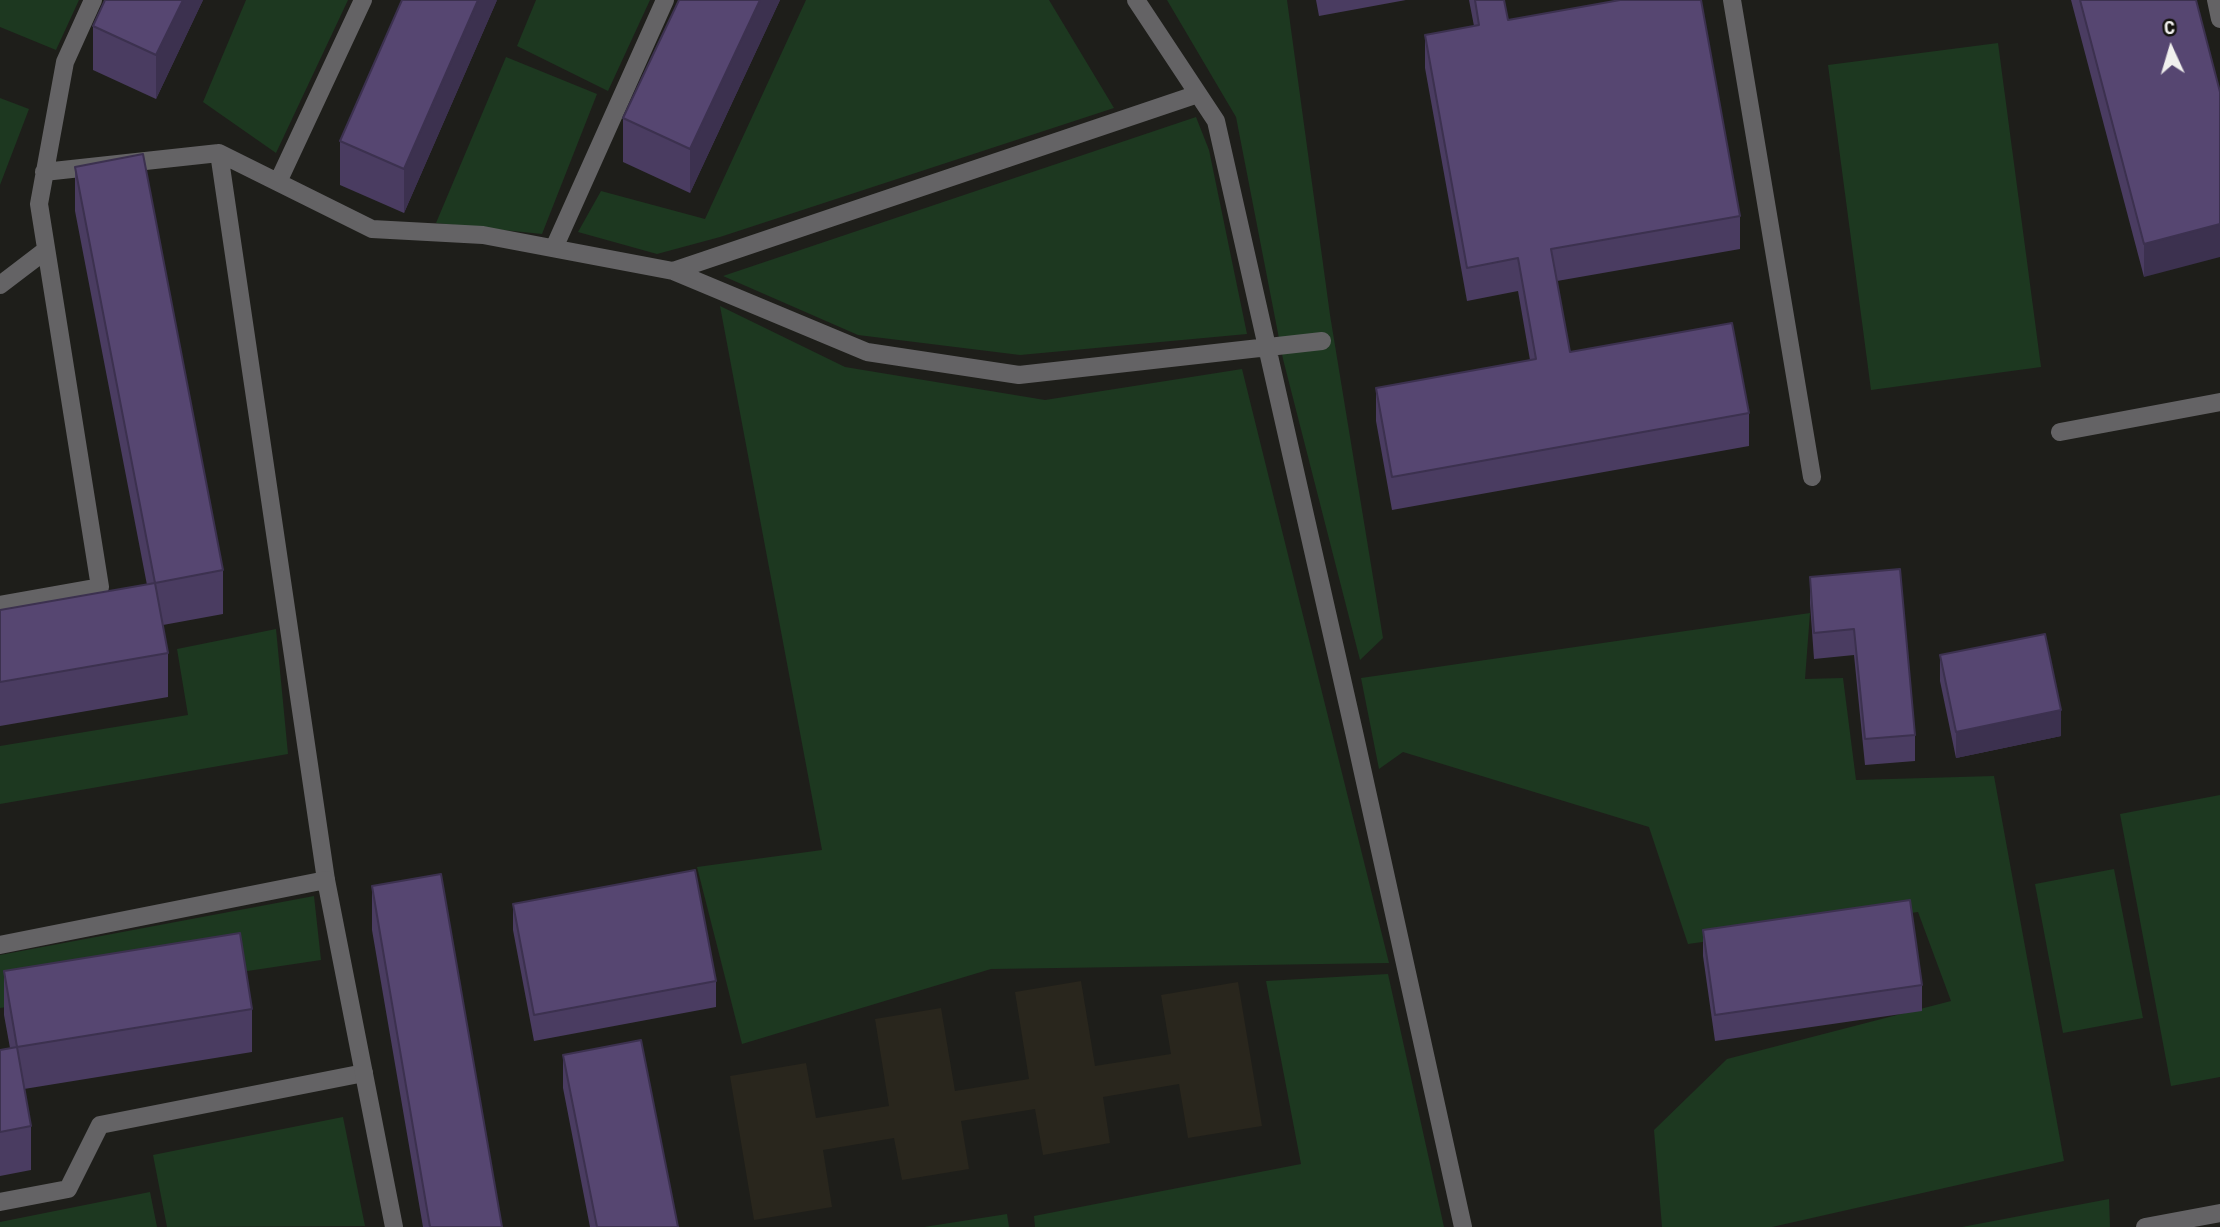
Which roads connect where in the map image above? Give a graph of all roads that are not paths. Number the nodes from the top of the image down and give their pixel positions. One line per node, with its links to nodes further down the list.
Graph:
1 (93, 0): 10 (street)
2 (363, 0): 11 (street)
3 (665, 0): 12 (street)
4 (1136, 0): 8 (street)
5 (1732, 0): 20 (street)
6 (2216, 0): 7 (street)
7 (2220, 19)
8 (1198, 94): 14 (street); 17 (street)
9 (219, 153): 10 (street); 11 (street); 22 (street)
10 (44, 172): 13 (street)
11 (278, 182): 12 (street)
12 (554, 248): 14 (street)
13 (46, 250): 15 (street); 21 (street)
14 (673, 271): 17 (street)
15 (0, 285)
16 (1322, 341): 17 (street)
17 (1267, 347): 28 (street)
18 (2220, 402): 19 (street)
19 (2060, 432)
20 (1812, 477)
21 (0, 605)
22 (326, 880): 23 (street); 24 (street)
23 (0, 945)
24 (364, 1073): 25 (street); 27 (street)
25 (0, 1202)
26 (2220, 1213): 29 (street)
27 (394, 1227)
28 (1463, 1227)
29 (2144, 1227)

